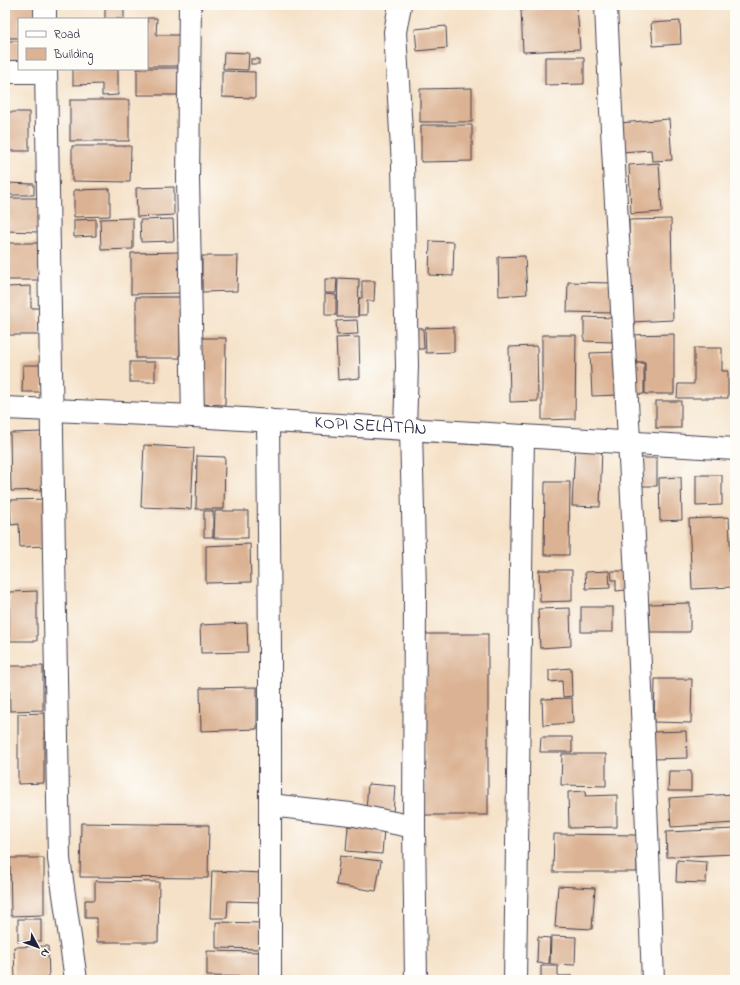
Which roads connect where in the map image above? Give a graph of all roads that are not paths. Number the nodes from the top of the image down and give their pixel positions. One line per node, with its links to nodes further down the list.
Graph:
1 (45, 5): 5 (street)
2 (190, 5): 10 (street)
3 (400, 5): 12 (street)
4 (606, 5): 14 (street)
5 (45, 18)
6 (46, 71): 7 (street); 9 (street)
7 (5, 72)
8 (5, 408): 9 (street, KOPI SELATAN)
9 (51, 410): 10 (street, KOPI SELATAN); 18 (street)
10 (194, 416): 11 (street, KOPI SELATAN)
11 (268, 420): 12 (street, KOPI SELATAN); 16 (street)
12 (408, 430): 13 (street, KOPI SELATAN); 17 (street)
13 (523, 436): 14 (street, KOPI SELATAN); 21 (street)
14 (630, 443): 15 (street, KOPI SELATAN); 22 (street)
15 (735, 449)
16 (270, 805): 17 (street); 19 (street)
17 (414, 828): 20 (street)
18 (76, 980)
19 (270, 980)
20 (416, 980)
21 (515, 980)
22 (653, 980)

